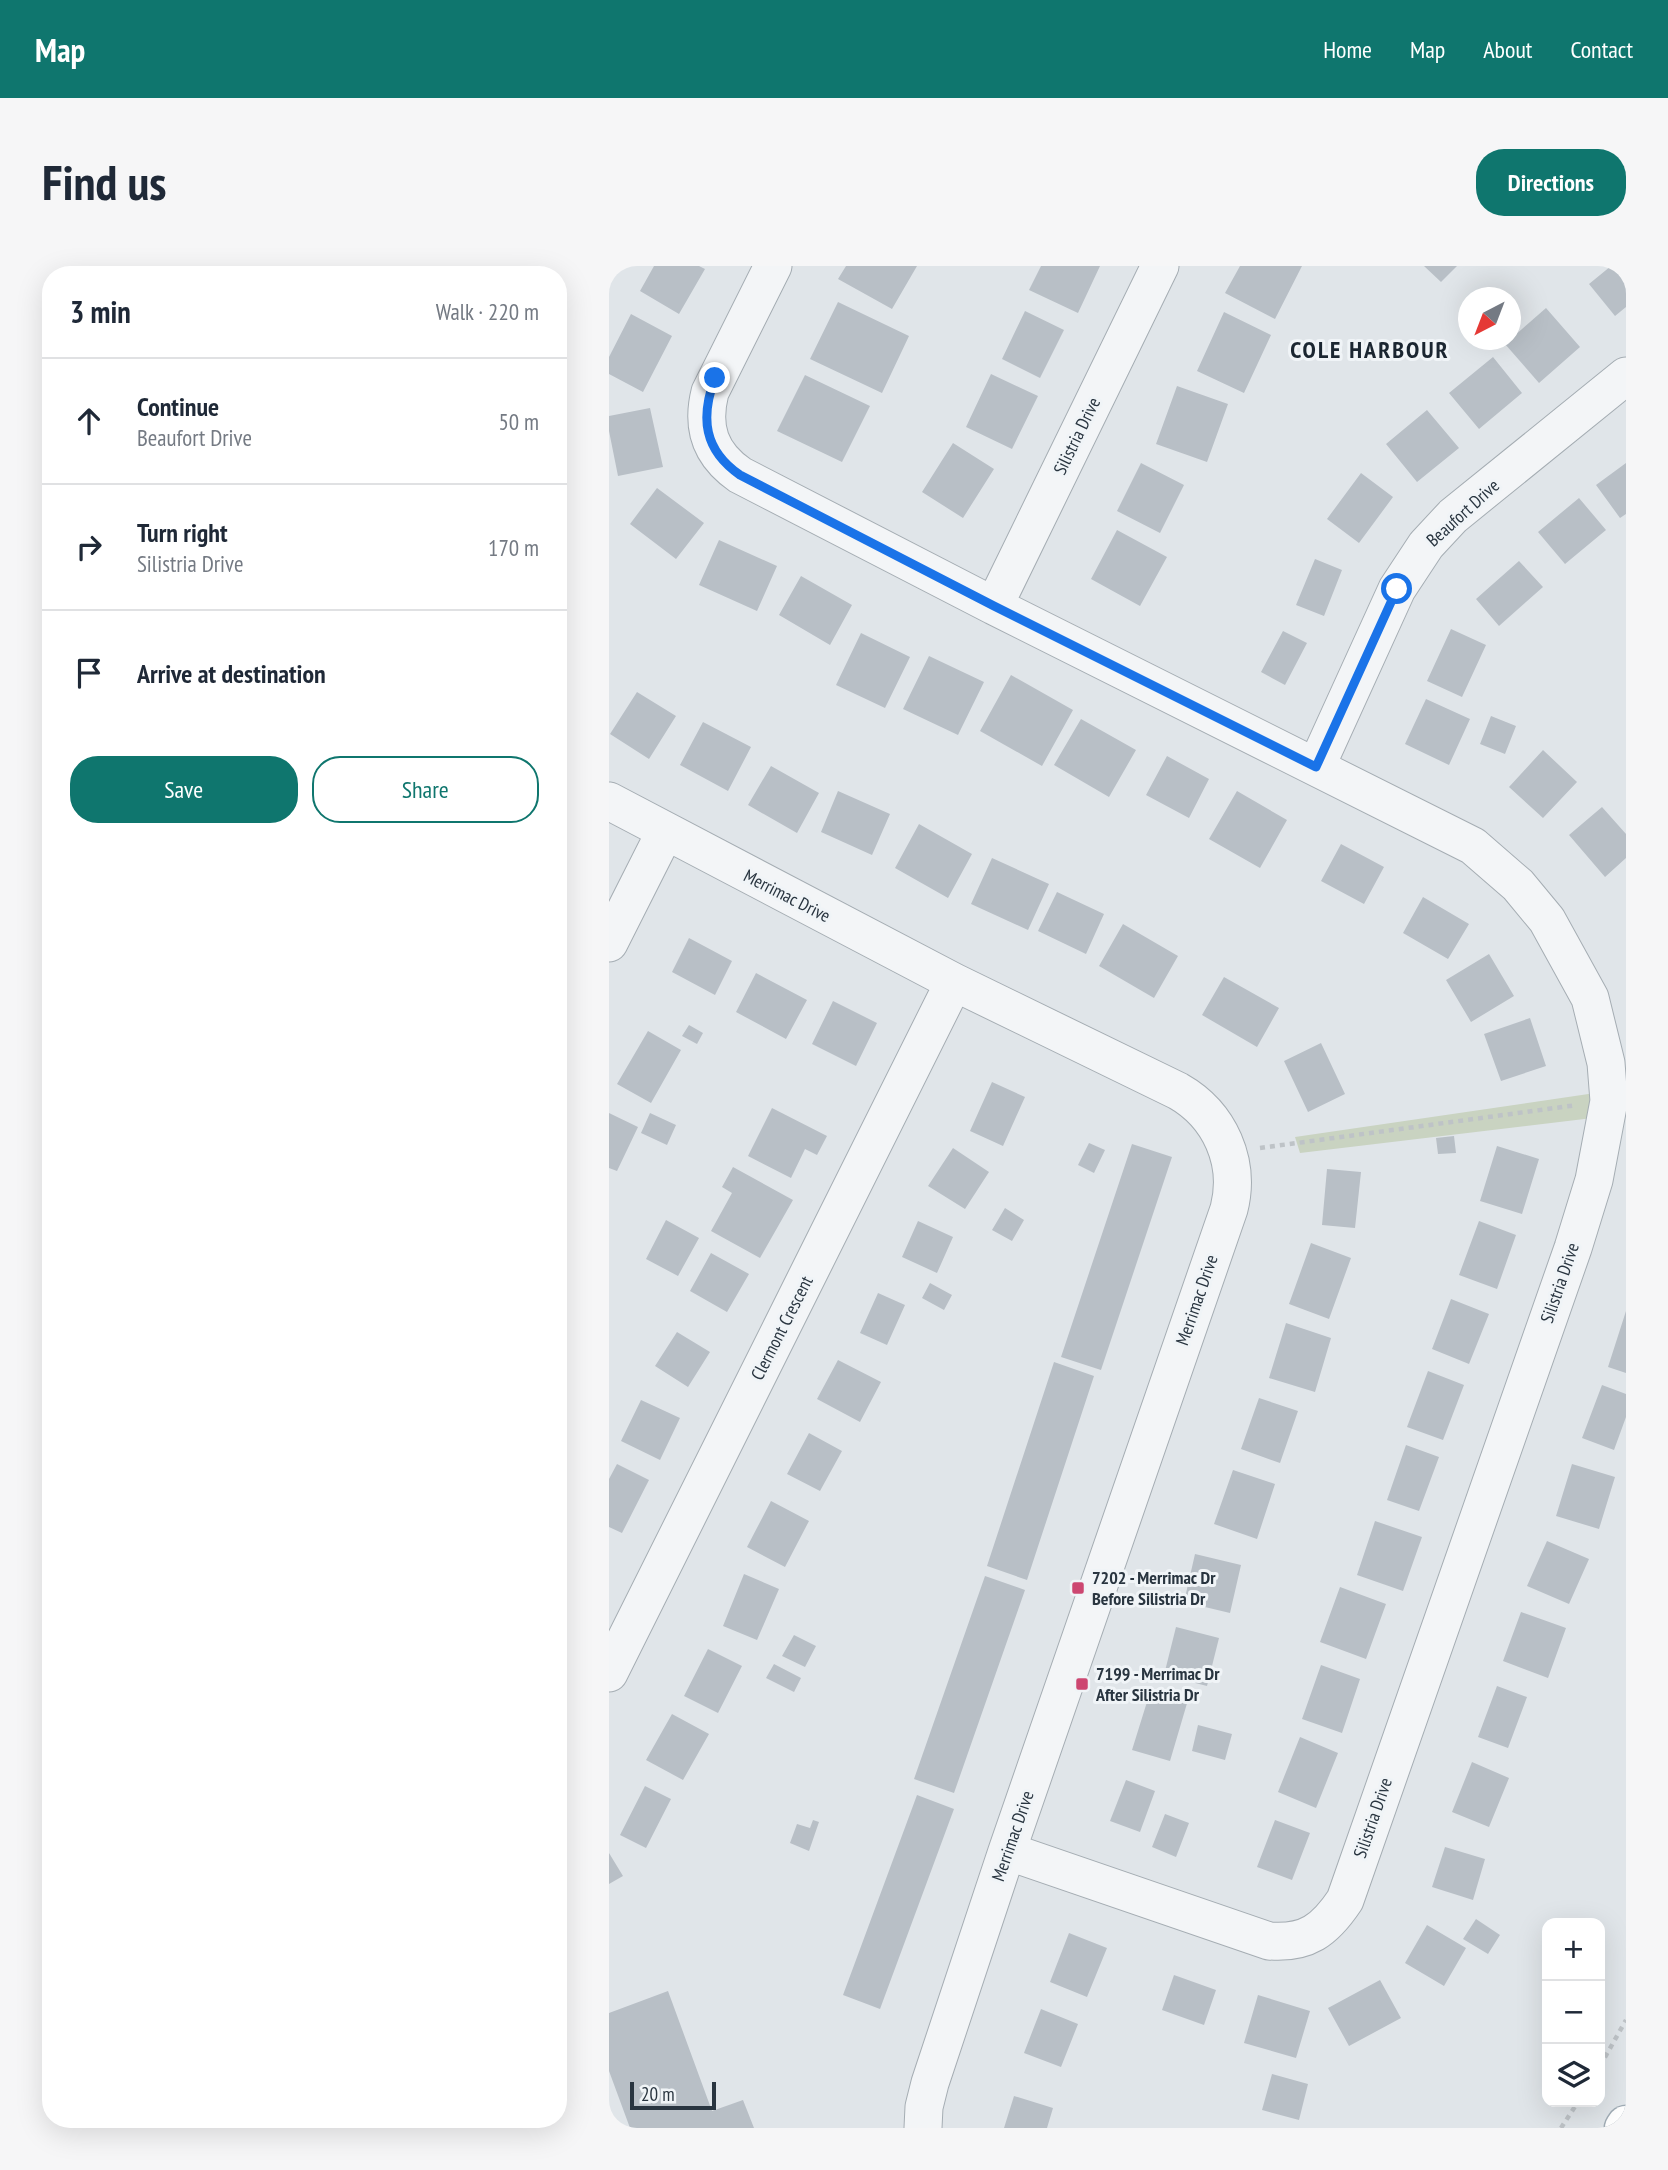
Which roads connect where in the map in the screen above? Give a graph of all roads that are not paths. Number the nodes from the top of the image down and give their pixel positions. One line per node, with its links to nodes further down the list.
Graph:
1 (773, 266): 4 (street, Silistria Drive)
2 (1160, 266): 4 (street, Silistria Drive)
3 (1626, 376): 5 (street, Beaufort Drive)
4 (994, 606): 5 (street, Silistria Drive)
5 (1316, 767): 11 (street, Silistria Drive)
6 (609, 802): 7 (street, Merrimac Drive)
7 (666, 832): 8 (street); 9 (street, Merrimac Drive)
8 (609, 943)
9 (954, 982): 10 (street, Clermont Crescent); 11 (street, Merrimac Drive)
10 (609, 1673)
11 (1007, 1851): 12 (street, Merrimac Drive)
12 (923, 2128)

